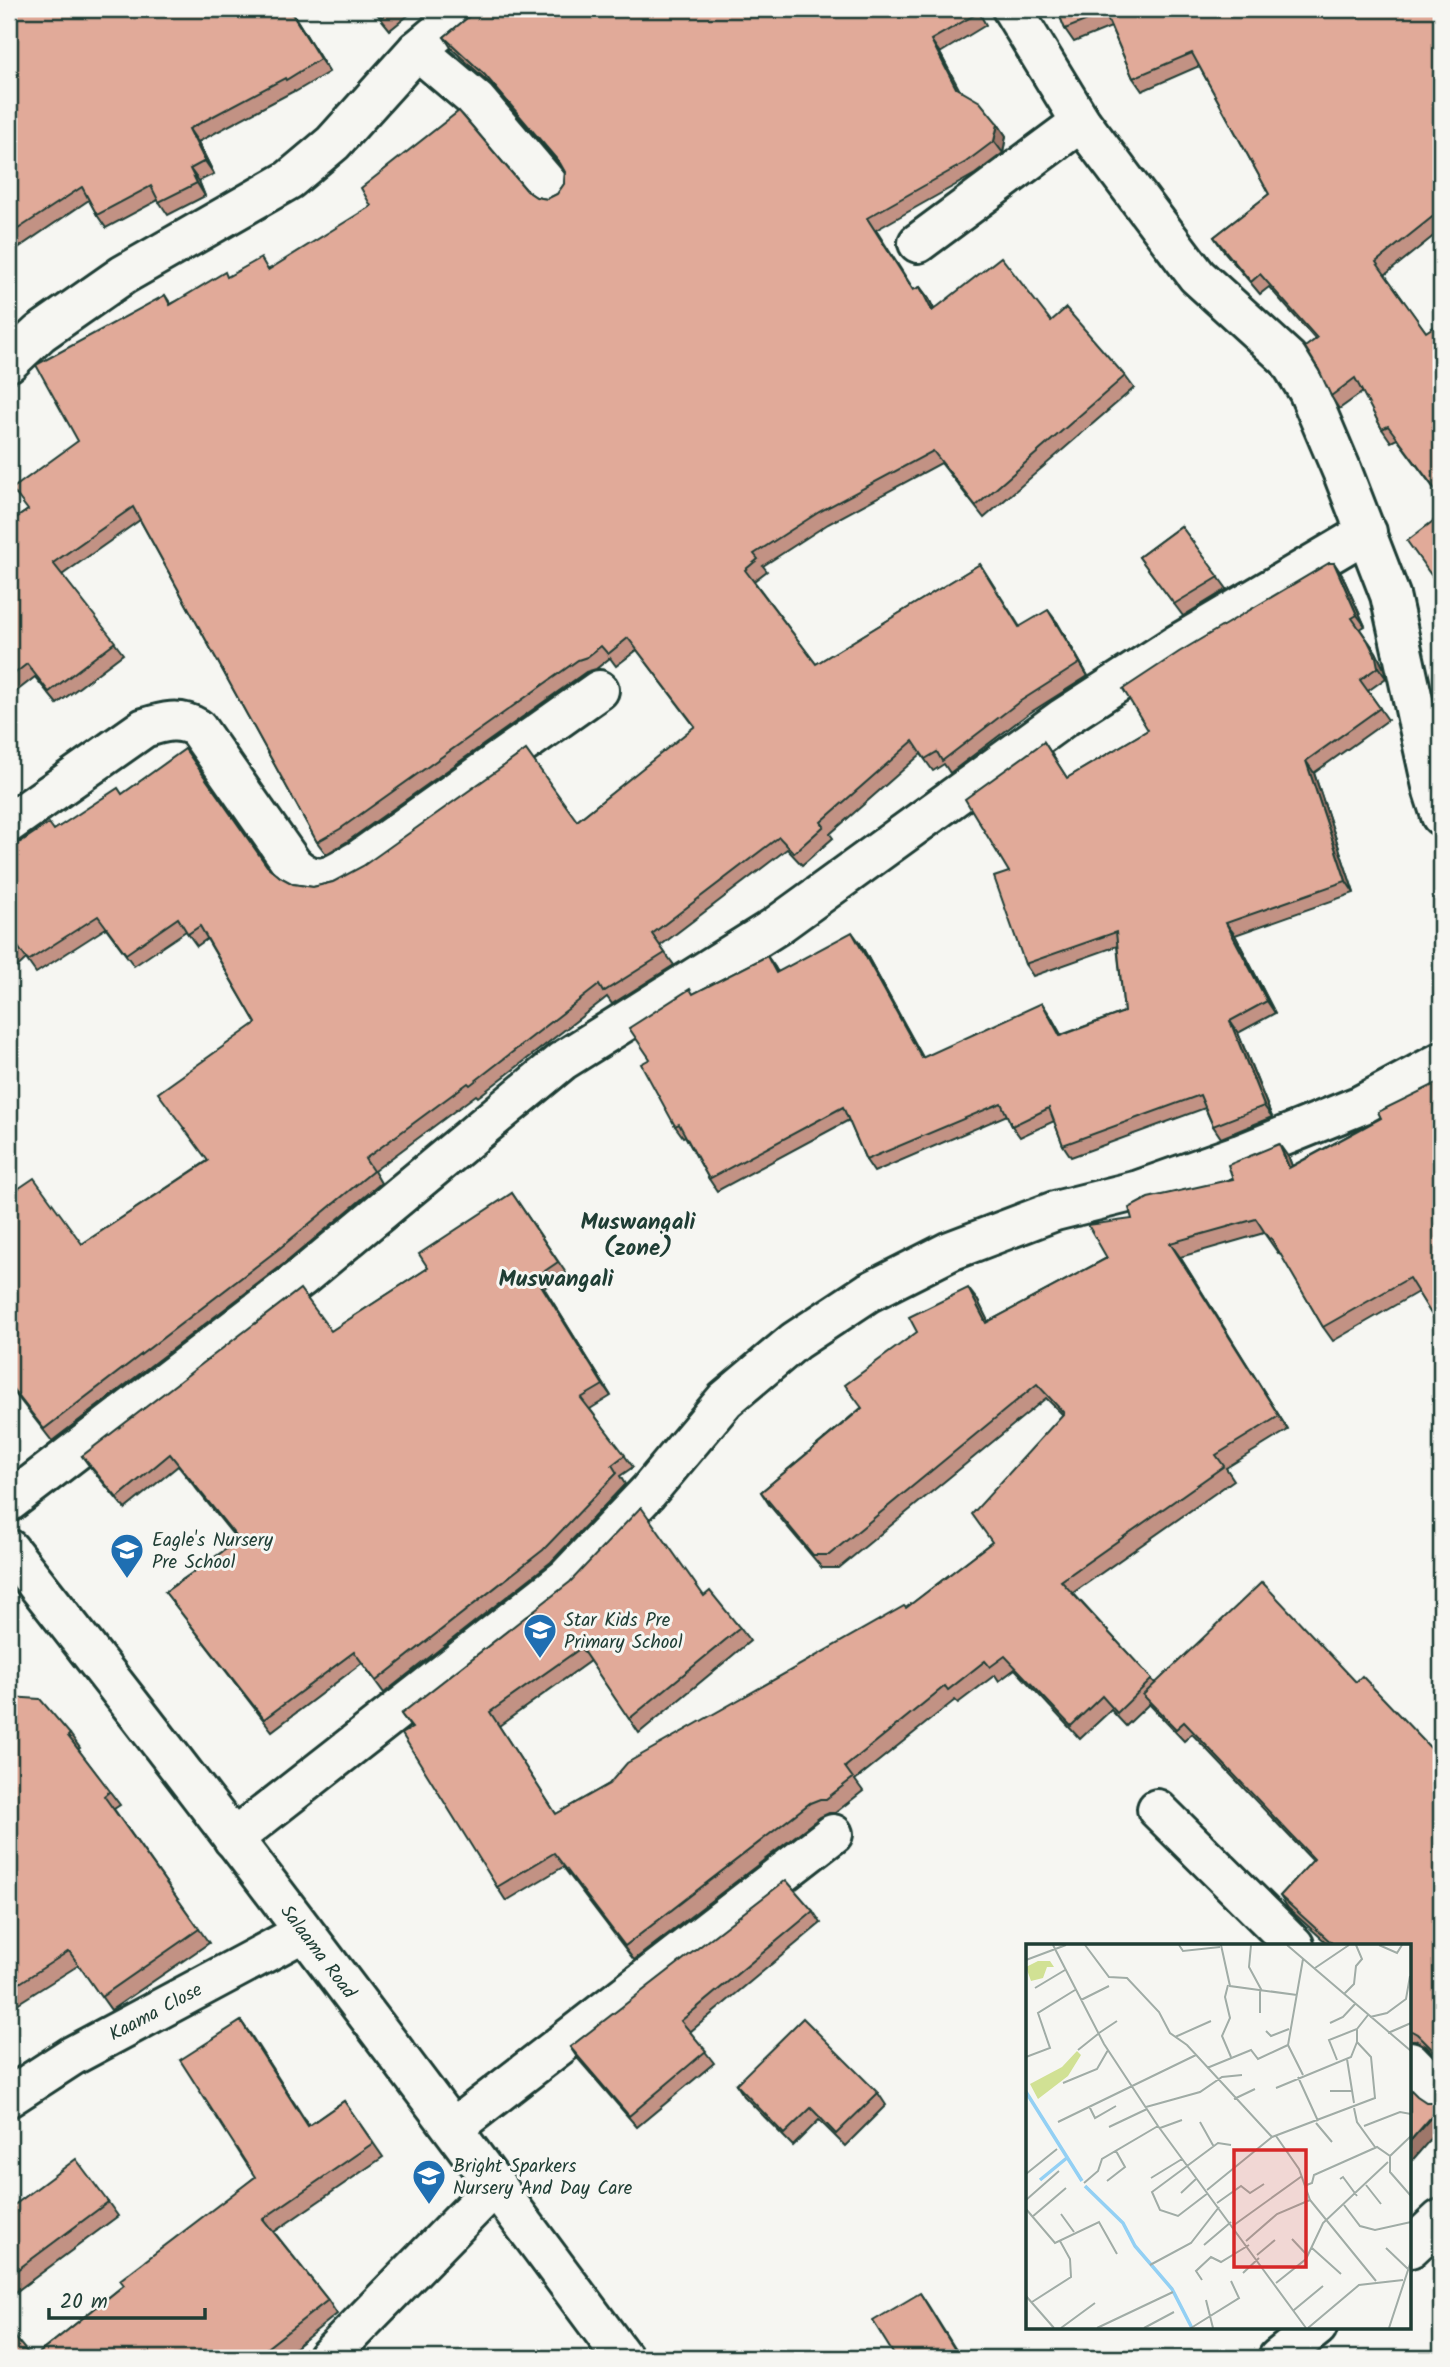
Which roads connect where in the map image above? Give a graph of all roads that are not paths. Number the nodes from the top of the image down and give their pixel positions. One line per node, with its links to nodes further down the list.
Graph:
1 (466, 9): 3 (street)
2 (1012, 9): 4 (street)
3 (416, 50): 5 (street); 7 (street)
4 (1081, 122): 6 (street); 8 (street)
5 (552, 189)
6 (918, 243)
7 (9, 362)
8 (1367, 533): 10 (street); 14 (street)
9 (599, 690): 12 (street)
10 (1430, 724): 11 (street)
11 (1441, 816)
12 (9, 823)
13 (1441, 1062): 18 (street)
14 (9, 1502)
15 (9, 1549): 18 (street, Salaama Road)
16 (1157, 1809): 20 (street)
17 (832, 1834): 24 (street)
18 (233, 1839): 19 (street, Salaama Road)
19 (304, 1932): 23 (street, Kaama Close); 24 (street, Salaama Road)
20 (1293, 1944)
21 (1412, 2063): 22 (street)
22 (1441, 2093)
23 (9, 2097)
24 (453, 2127): 25 (street, Salaama Road)
25 (496, 2185): 29 (street); 30 (street, Salaama Road)
26 (1441, 2219): 27 (street)
27 (1412, 2246)
28 (1316, 2328): 31 (street)
29 (327, 2358)
30 (623, 2358)
31 (1278, 2358)

